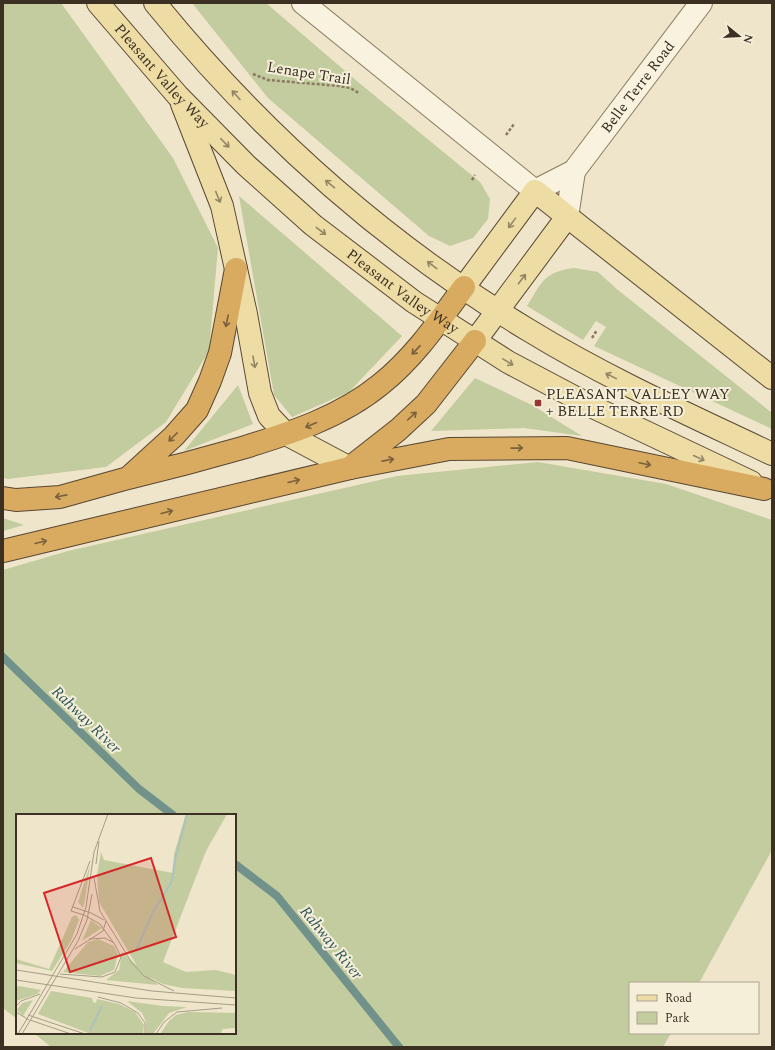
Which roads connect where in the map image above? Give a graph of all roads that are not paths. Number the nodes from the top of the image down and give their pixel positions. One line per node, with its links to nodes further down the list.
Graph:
1 (98, 3): 5 (main road, Pleasant Valley Way)
2 (155, 3): 10 (main road, one-way to 2)
3 (303, 3): 7 (street)
4 (701, 3): 6 (street, Belle Terre Road)
5 (178, 96): 9 (main road, one-way to 9); 12 (main road, Pleasant Valley Way, one-way to 12)
6 (574, 171): 7 (street, Belle Terre Road); 8 (street, Belle Terre Road)
7 (535, 191): 8 (main road); 10 (main road, Belle Terre Road, one-way to 10)
8 (567, 217): 11 (main road, Belle Terre Road, one-way to 8); 14 (main road)
9 (236, 269): 15 (main road, one-way to 15); 18 (highway, one-way to 18)
10 (464, 287): 11 (main road); 12 (highway)
11 (498, 310): 13 (main road, Belle Terre Road); 16 (main road, one-way to 11)
12 (440, 319): 13 (main road, Pleasant Valley Way); 15 (highway, one-way to 15)
13 (475, 341): 17 (highway, one-way to 13); 19 (main road, Pleasant Valley Way, one-way to 19)
14 (772, 378)
15 (286, 434): 17 (main road); 18 (highway)
16 (772, 454)
17 (350, 468): 19 (highway, one-way to 19); 21 (highway, one-way to 17)
18 (128, 478): 20 (highway, one-way to 20)
19 (768, 491)
20 (3, 498)
21 (3, 551)

